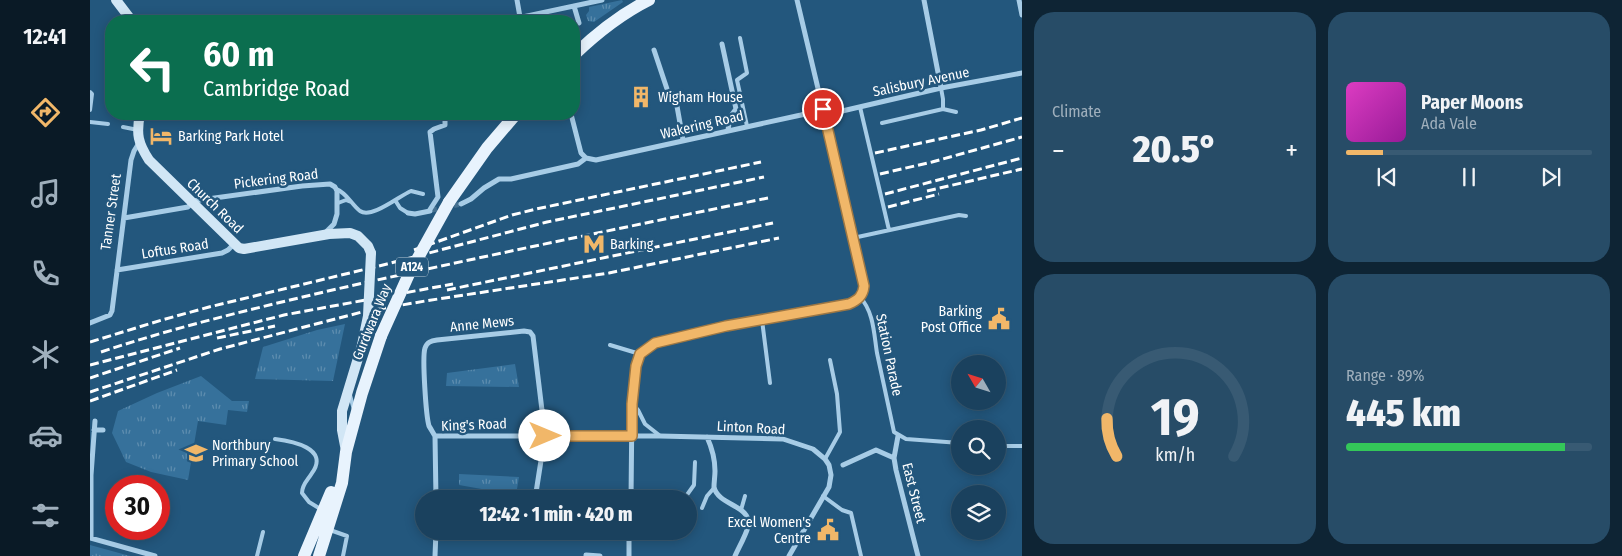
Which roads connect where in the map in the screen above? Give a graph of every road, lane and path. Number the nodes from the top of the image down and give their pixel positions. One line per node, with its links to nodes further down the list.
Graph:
1 (116, 0): 9 (street)
2 (517, 0): 10 (street)
3 (602, 0): 8 (street)
4 (649, 0): 17 (main road)
5 (797, 0): 22 (street, Station Parade)
6 (924, 0): 19 (street)
7 (1019, 0): 13 (street)
8 (574, 6): 11 (street); 12 (street)
9 (127, 15)
10 (520, 15)
11 (530, 15)
12 (577, 15)
13 (1022, 15)
14 (740, 38): 35 (lane)
15 (722, 44): 37 (street)
16 (654, 50): 38 (street)
17 (580, 51)
18 (1022, 73): 19 (street, Salisbury Avenue)
19 (941, 88): 21 (street, Salisbury Avenue); 23 (lane)
20 (90, 92): 24 (lane)
21 (860, 107): 26 (street, Salisbury Avenue); 51 (lane)
22 (823, 109): 26 (street, Station Parade); 35 (street, Wakering Road)
23 (943, 109): 25 (lane); 32 (lane)
24 (90, 110)
25 (956, 112)
26 (825, 115): 53 (street, Station Parade)
27 (139, 120): 36 (street, Tanner Street)
28 (444, 120): 48 (street)
29 (511, 120): 47 (main road, Gurdwara Way / A124)
30 (573, 120): 40 (street)
31 (90, 122): 33 (lane)
32 (882, 123)
33 (108, 124)
34 (123, 126): 36 (lane)
35 (747, 126): 37 (street, Wakering Road)
36 (138, 130): 39 (street, Tanner Street)
37 (728, 130): 38 (street, Wakering Road)
38 (683, 140): 40 (street, Wakering Road)
39 (139, 143): 44 (street, Church Road); 50 (street, Tanner Street)
40 (586, 158): 47 (street, Wakering Road)
41 (336, 188): 44 (street, Pickering Road); 45 (street, Pickering Road); 46 (lane)
42 (423, 194): 43 (lane)
43 (395, 200): 46 (lane); 48 (lane)
44 (193, 201): 50 (street, Pickering Road); 54 (street, Church Road)
45 (338, 202): 46 (lane); 52 (street, Pickering Road)
46 (353, 203)
47 (455, 203): 65 (main road, Gurdwara Way / A124, bridge)
48 (408, 213)
49 (966, 216): 51 (lane)
50 (124, 218): 55 (street, Tanner Street)
51 (889, 230): 53 (lane)
52 (320, 236): 54 (street, Church Road); 63 (street, Church Road, bridge)
53 (853, 238): 56 (street, Station Parade)
54 (234, 244): 55 (street, Loftus Road)
55 (117, 270): 58 (street, Tanner Street)
56 (860, 297): 57 (street); 69 (lane, Station Parade)
57 (762, 320): 60 (street); 62 (lane)
58 (90, 323)
59 (610, 344): 60 (lane)
60 (640, 354): 64 (street)
61 (830, 360): 81 (lane)
62 (770, 383)
63 (349, 388): 65 (lane); 79 (street)
64 (632, 404): 72 (street); 73 (lane)
65 (355, 419): 79 (main road, Gurdwara Way / A124)
66 (94, 421): 67 (street)
67 (94, 430): 68 (street); 84 (street)
68 (103, 430)
69 (896, 434): 76 (lane); 80 (street, East Street)
70 (435, 436): 71 (street, King's Road); 71 (street, Anne Mews); 86 (street, King's Road)
71 (545, 436): 72 (street, Linton Road); 87 (street)
72 (632, 436): 73 (street, Linton Road); 88 (street)
73 (660, 436): 74 (street, Linton Road)
74 (707, 437): 81 (street, Linton Road); 85 (street)
75 (275, 439): 94 (lane)
76 (951, 442)
77 (1006, 446): 78 (lane)
78 (1022, 446)
79 (346, 452): 94 (main road, Gurdwara Way / A124); 95 (main road, Gurdwara Way / A124)
80 (894, 458): 83 (street); 112 (street, East Street)
81 (825, 459): 91 (street)
82 (695, 462): 89 (lane)
83 (843, 464)
84 (90, 482): 97 (street)
85 (714, 488): 92 (lane); 93 (street)
86 (436, 490)
87 (536, 490)
88 (631, 490)
89 (690, 490)
90 (745, 496): 93 (lane)
91 (823, 496): 110 (street); 111 (lane)
92 (702, 508)
93 (741, 510): 109 (street)
94 (324, 511): 103 (main road, Gurdwara Way / A124)
95 (327, 529): 104 (main road, Gurdwara Way / A124); 105 (lane)
96 (262, 532): 102 (lane)
97 (90, 538): 101 (street)
98 (436, 540): 106 (street)
99 (629, 540): 108 (street)
100 (586, 555): 107 (street)
101 (155, 556)
102 (257, 556)
103 (304, 556)
104 (319, 556)
105 (343, 556)
106 (435, 556)
107 (600, 556)
108 (628, 556)
109 (735, 556)
110 (789, 556)
111 (861, 556)
112 (918, 556)

